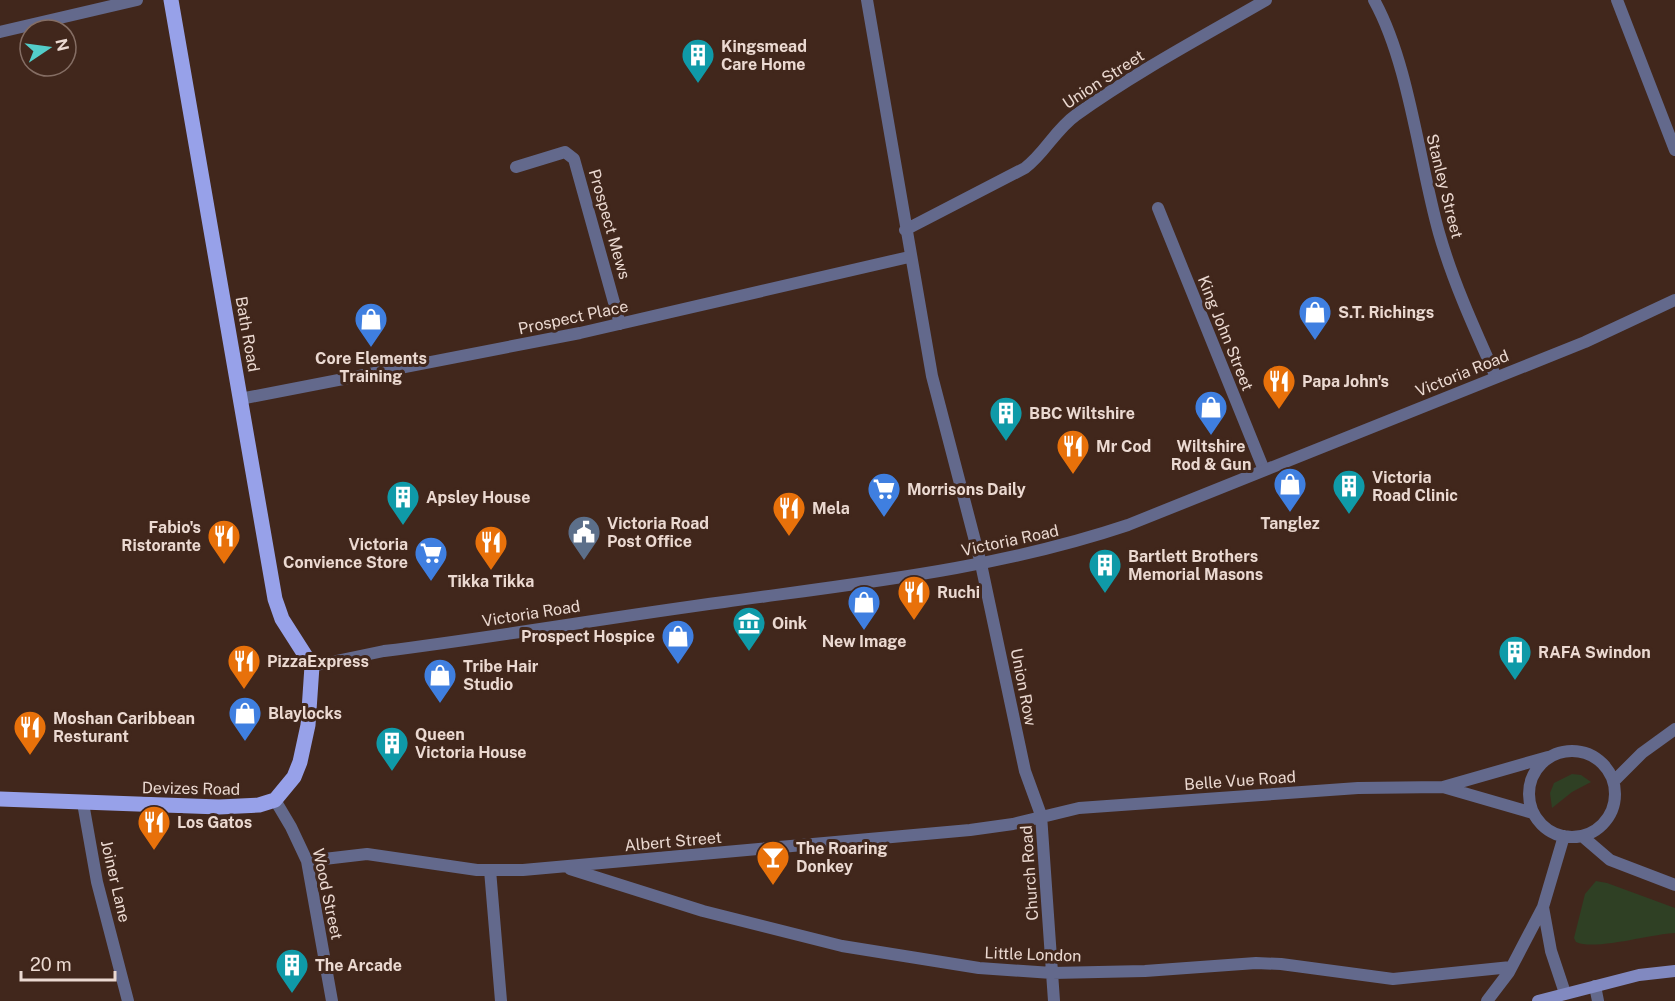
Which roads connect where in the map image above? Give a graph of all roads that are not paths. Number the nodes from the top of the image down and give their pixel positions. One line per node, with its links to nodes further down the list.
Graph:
1 (136, 0): 7 (street)
2 (171, 0): 16 (main road, Bath Road)
3 (867, 0): 11 (street)
4 (1266, 0): 11 (street, Union Street)
5 (1374, 0): 15 (street, Stanley Street)
6 (1617, 0): 8 (street)
7 (0, 32)
8 (1675, 150)
9 (516, 167): 14 (street, Prospect Mews)
10 (1158, 208): 17 (street, King John Street)
11 (905, 230): 12 (street)
12 (909, 257): 14 (street, Prospect Place); 18 (street)
13 (1675, 300): 15 (street, Victoria Road)
14 (621, 324): 16 (street, Prospect Place)
15 (1496, 377): 17 (street, Victoria Road)
16 (240, 399): 19 (main road, Bath Road)
17 (1264, 470): 18 (street, Victoria Road)
18 (981, 564): 19 (street, Victoria Road); 28 (street, Union Row)
19 (312, 666): 25 (main road)
20 (1675, 729): 22 (street)
21 (1548, 757): 22 (street, Belle Vue Road); 23 (street, Belle Vue Road); 27 (street)
22 (1614, 781): 30 (street)
23 (1443, 787): 27 (street, Belle Vue Road); 28 (street, Belle Vue Road)
24 (0, 799): 26 (main road, Devizes Road)
25 (275, 800): 26 (main road, Devizes Road); 31 (street, Wood Street)
26 (83, 803): 41 (street, Joiner Lane)
27 (1533, 813): 29 (street, Belle Vue Road)
28 (1041, 815): 32 (street, Albert Street); 38 (street, Church Road)
29 (1564, 836): 30 (street); 35 (street)
30 (1582, 836): 34 (street)
31 (307, 861): 33 (street, Albert Street); 42 (street, Wood Street)
32 (564, 867): 33 (street, Albert Street); 38 (street, Little London)
33 (490, 870): 43 (street)
34 (1675, 885)
35 (1543, 907): 36 (street); 40 (street)
36 (1511, 967): 38 (street, Little London); 45 (street)
37 (1675, 971): 39 (main road)
38 (1052, 973): 44 (street, Church Road)
39 (1595, 986): 40 (main road); 47 (street)
40 (1565, 993): 46 (main road)
41 (128, 1001)
42 (332, 1001)
43 (501, 1001)
44 (1054, 1001)
45 (1487, 1001)
46 (1538, 1001)
47 (1598, 1001)

